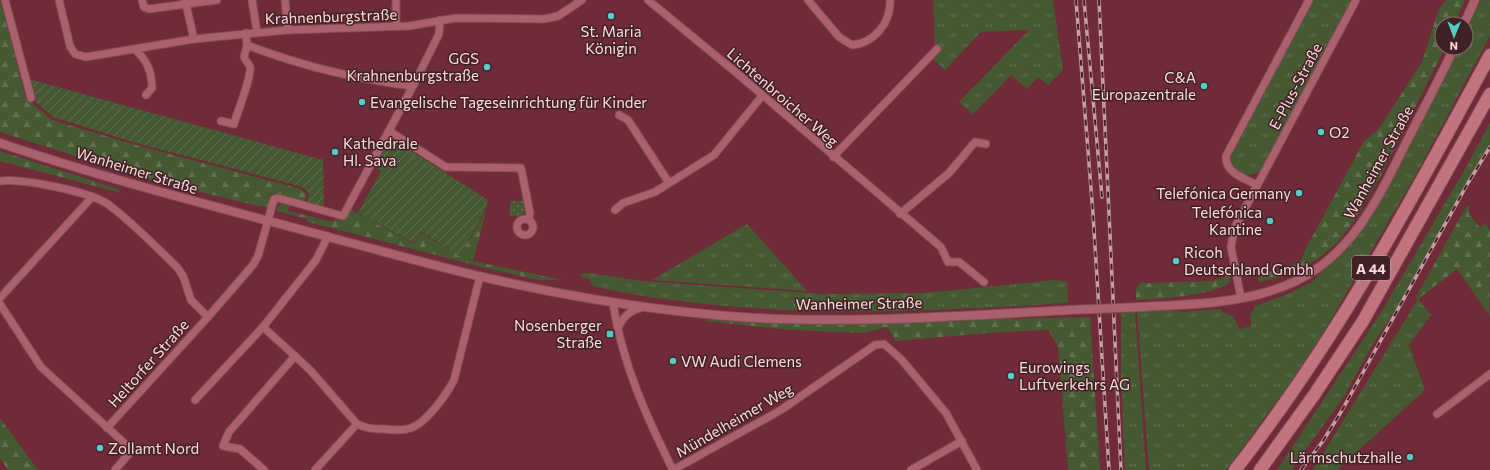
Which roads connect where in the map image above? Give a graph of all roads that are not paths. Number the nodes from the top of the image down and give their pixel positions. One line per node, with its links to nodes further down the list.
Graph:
1 (5, 0): 32 (street)
2 (59, 0): 24 (street, Krahnenburgstraße)
3 (142, 0): 15 (street)
4 (217, 0): 15 (street)
5 (252, 0): 20 (street)
6 (285, 0): 19 (street)
7 (396, 0): 18 (street)
8 (582, 0): 17 (street, Krahnenburgstraße)
9 (648, 0): 31 (street, Lichtenbroicher Weg)
10 (808, 0): 11 (street)
11 (890, 0)
12 (1309, 0): 41 (street)
13 (1356, 0): 41 (street, E-Plus-Straße)
14 (1475, 0): 16 (street)
15 (186, 2): 22 (street)
16 (1468, 16)
17 (440, 20): 18 (street, Krahnenburgstraße); 28 (street)
18 (396, 26): 19 (street, Krahnenburgstraße)
19 (288, 30): 20 (street, Krahnenburgstraße)
20 (257, 32): 21 (street, Krahnenburgstraße)
21 (246, 33): 22 (street, Krahnenburgstraße); 23 (street, Krahnenburgstraße)
22 (194, 39): 24 (street, Krahnenburgstraße)
23 (247, 45): 28 (street); 34 (street, Krahnenburgstraße)
24 (134, 49): 30 (street)
25 (937, 49): 38 (street)
26 (1490, 55): 71 (highway, A 44)
27 (1450, 56): 51 (street, Wanheimer Straße)
28 (413, 86): 35 (street)
29 (1490, 94): 72 (highway, A 44)
30 (146, 95)
31 (762, 96): 38 (street, Lichtenbroicher Weg); 40 (street)
32 (31, 98)
33 (619, 115): 40 (street)
34 (221, 121)
35 (389, 131): 45 (street); 46 (street)
36 (0, 143): 46 (street, Wanheimer Straße)
37 (986, 144): 44 (street)
38 (833, 157): 44 (street, Lichtenbroicher Weg)
39 (0, 181): 42 (street, Heltorfer Straße)
40 (669, 184): 43 (street)
41 (1257, 185): 51 (street)
42 (92, 197): 50 (street); 55 (street, Heltorfer Straße)
43 (615, 210)
44 (900, 214): 49 (street, Lichtenbroicher Weg)
45 (528, 219)
46 (267, 221): 47 (street, Wanheimer Straße); 55 (street, Heltorfer Straße)
47 (328, 236): 48 (street, Wanheimer Straße); 56 (street)
48 (480, 276): 52 (street, Wanheimer Straße); 62 (street)
49 (984, 282)
50 (0, 298)
51 (1241, 298): 54 (street, Wanheimer Straße, bridge)
52 (613, 303): 54 (street, Wanheimer Straße); 57 (street)
53 (0, 304): 63 (street, Heltorfer Straße)
54 (647, 307): 57 (street)
55 (208, 317): 63 (street, Heltorfer Straße)
56 (263, 327): 58 (street); 60 (street)
57 (618, 329): 68 (street)
58 (295, 356): 62 (street); 66 (street)
59 (1490, 374): 61 (street)
60 (195, 400)
61 (1437, 414)
62 (357, 424): 67 (street)
63 (107, 428): 65 (street, Heltorfer Straße)
64 (962, 441): 68 (street, Mündelheimer Weg); 69 (street); 70 (street)
65 (115, 470)
66 (264, 470)
67 (315, 470)
68 (673, 470)
69 (911, 470)
70 (976, 470)
71 (1235, 470)
72 (1260, 470)

